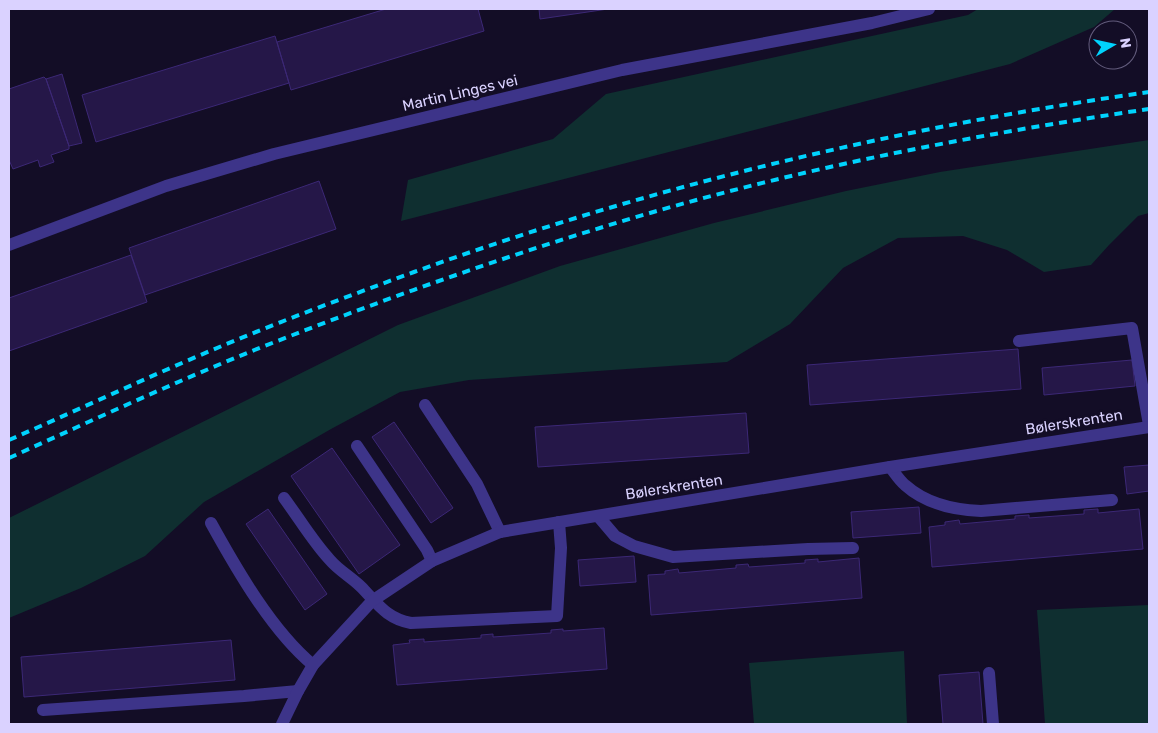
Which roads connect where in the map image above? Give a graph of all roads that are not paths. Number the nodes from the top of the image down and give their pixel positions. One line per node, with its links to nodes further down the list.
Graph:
1 (929, 9): 2 (street, Martin Linges vei)
2 (9, 245)
3 (1019, 341): 5 (street)
4 (425, 405): 13 (street)
5 (1149, 426): 7 (street, Bølerskrenten)
6 (357, 446): 15 (street)
7 (890, 467): 9 (street); 10 (street, Bølerskrenten)
8 (284, 498): 16 (street)
9 (1112, 500)
10 (598, 516): 11 (street, Bølerskrenten); 14 (street)
11 (559, 522): 13 (street, Bølerskrenten); 16 (street)
12 (211, 523): 17 (street)
13 (500, 532): 15 (street, Bølerskrenten)
14 (853, 548)
15 (432, 560): 16 (street, Bølerskrenten)
16 (372, 601): 17 (street, Bølerskrenten)
17 (313, 665): 19 (street, Bølerskrenten)
18 (989, 673): 22 (street)
19 (298, 691): 20 (street); 21 (street, Bølerskrenten)
20 (43, 710)
21 (282, 724)
22 (994, 724)

